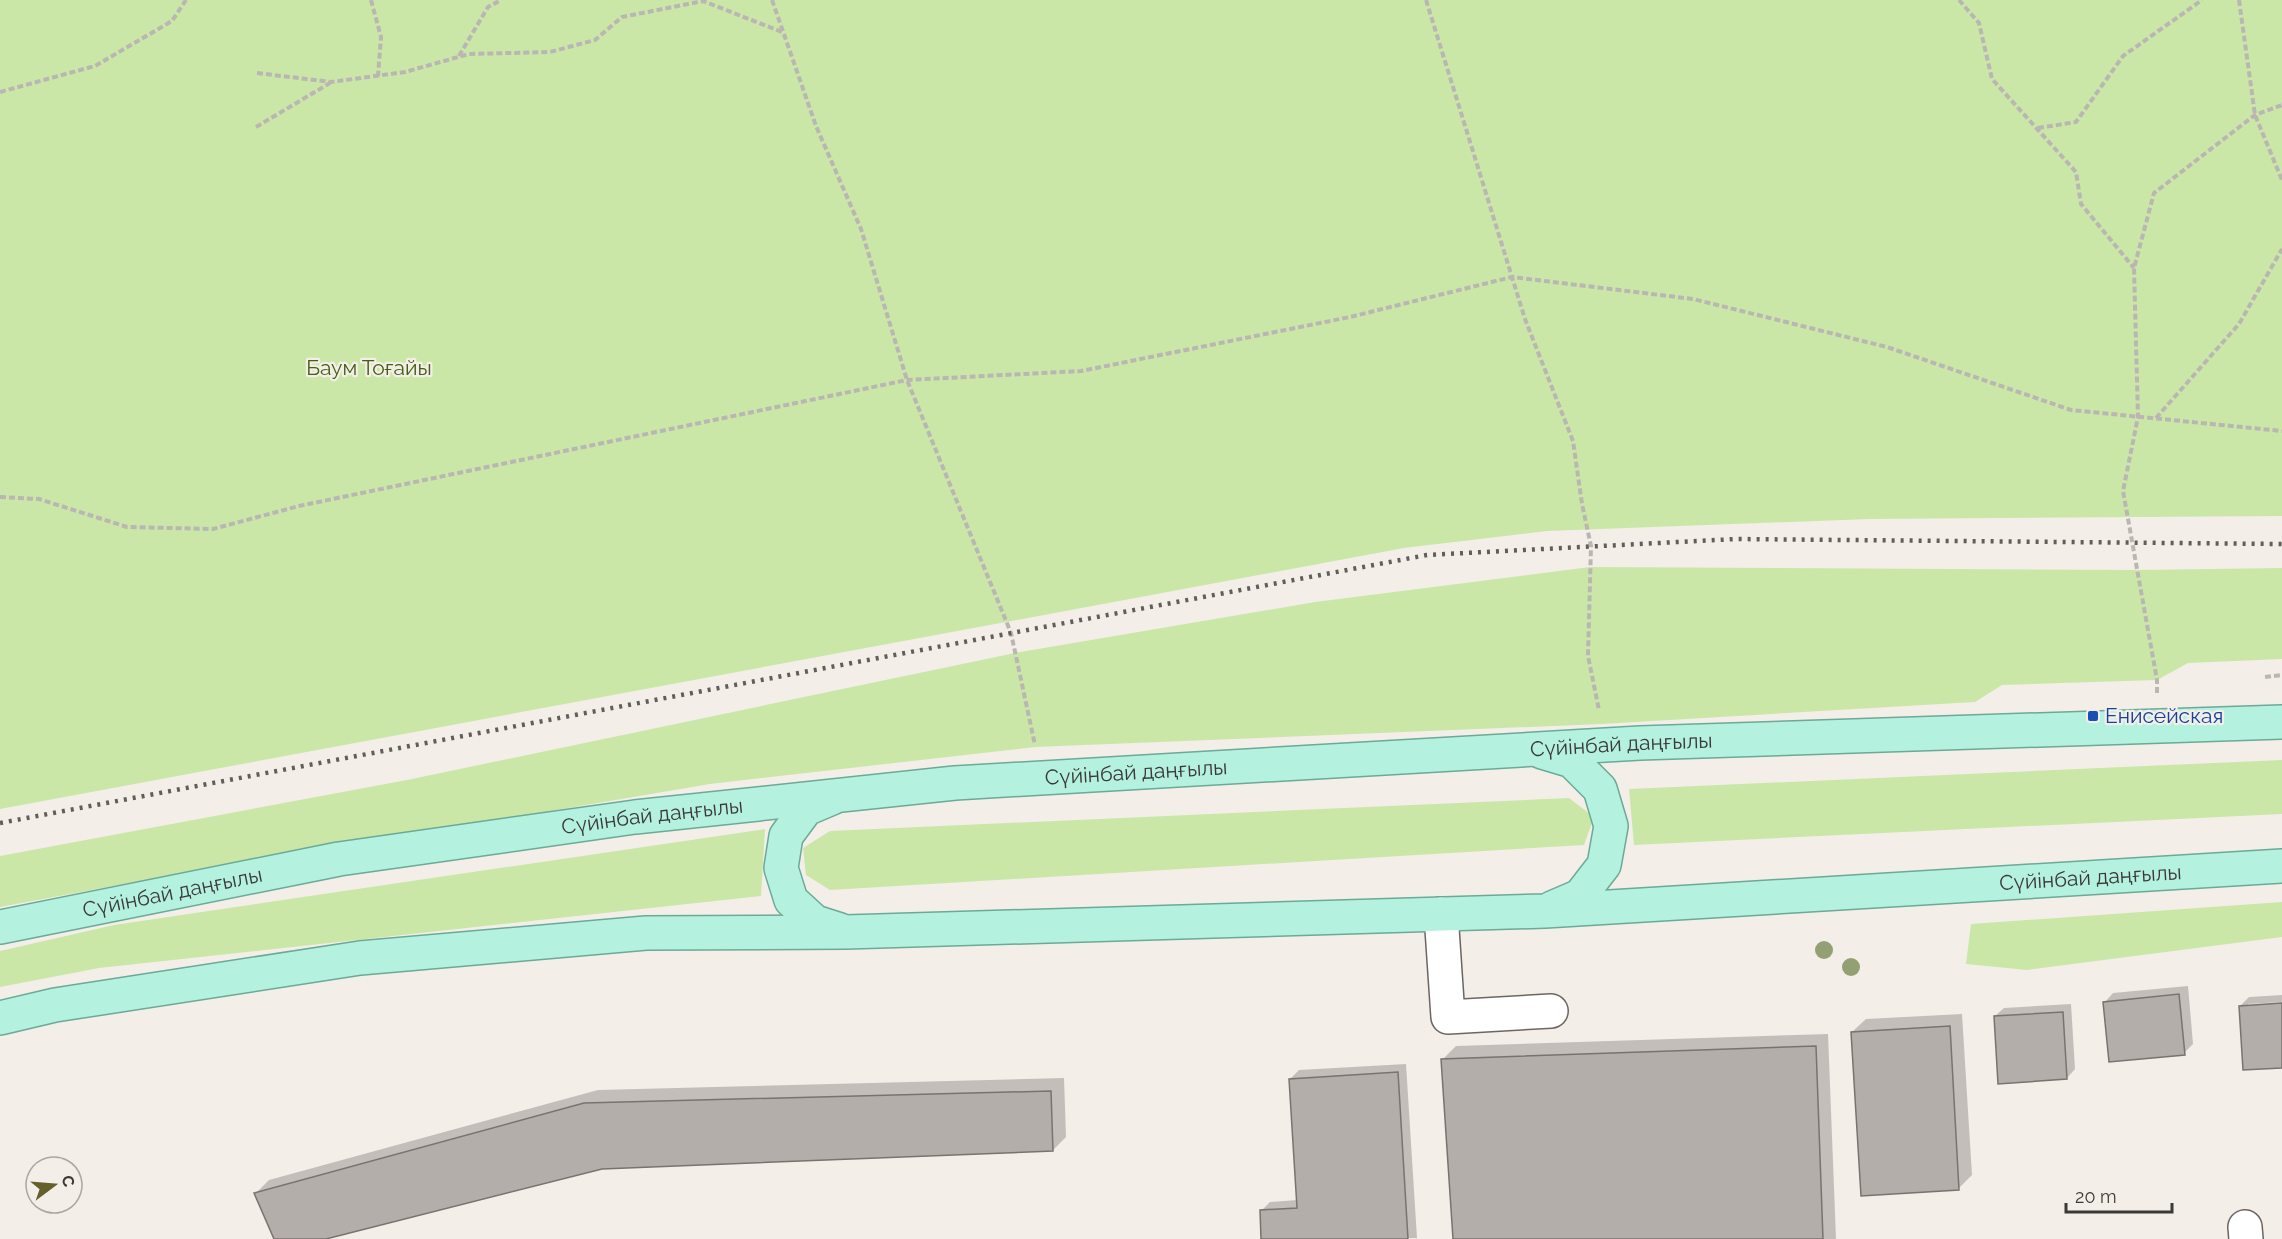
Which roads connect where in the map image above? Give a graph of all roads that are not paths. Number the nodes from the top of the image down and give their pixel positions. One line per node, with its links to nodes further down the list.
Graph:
1 (2282, 722): 2 (main road, Сүйінбай даңғылы)
2 (1535, 750): 3 (main road, Сүйінбай даңғылы); 5 (main road)
3 (836, 796): 7 (main road, Сүйінбай даңғылы); 8 (main road)
4 (2282, 866): 5 (main road, Сүйінбай даңғылы)
5 (1545, 911): 6 (main road, Сүйінбай даңғылы)
6 (1441, 914): 8 (main road, Сүйінбай даңғылы); 9 (lane)
7 (0, 927)
8 (846, 932): 10 (main road, Сүйінбай даңғылы)
9 (1551, 1011)
10 (0, 1018)

